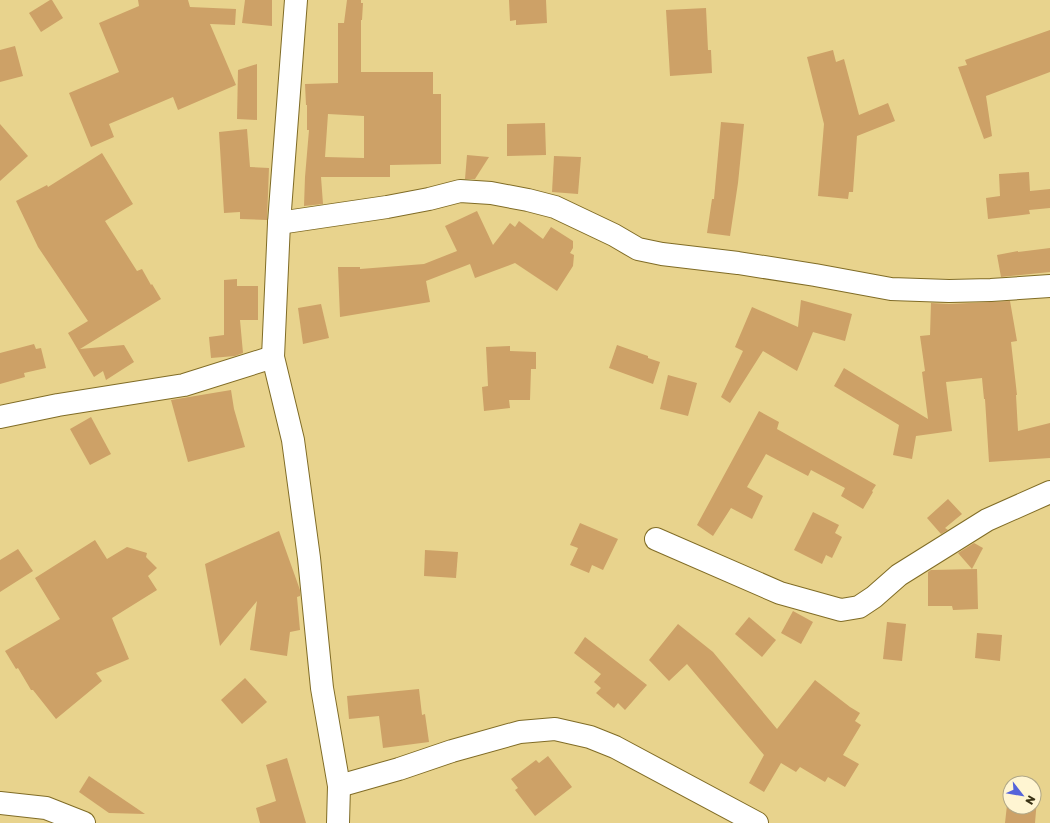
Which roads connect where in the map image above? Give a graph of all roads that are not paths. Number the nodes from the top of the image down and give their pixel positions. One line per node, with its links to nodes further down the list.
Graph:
1 (296, 0): 2 (street)
2 (279, 223): 3 (street); 4 (street)
3 (1050, 286)
4 (273, 357): 5 (street); 8 (street)
5 (0, 417)
6 (1050, 492): 7 (street)
7 (656, 539)
8 (339, 786): 11 (street); 12 (street)
9 (0, 803): 10 (street)
10 (84, 823)
11 (338, 823)
12 (757, 823)

